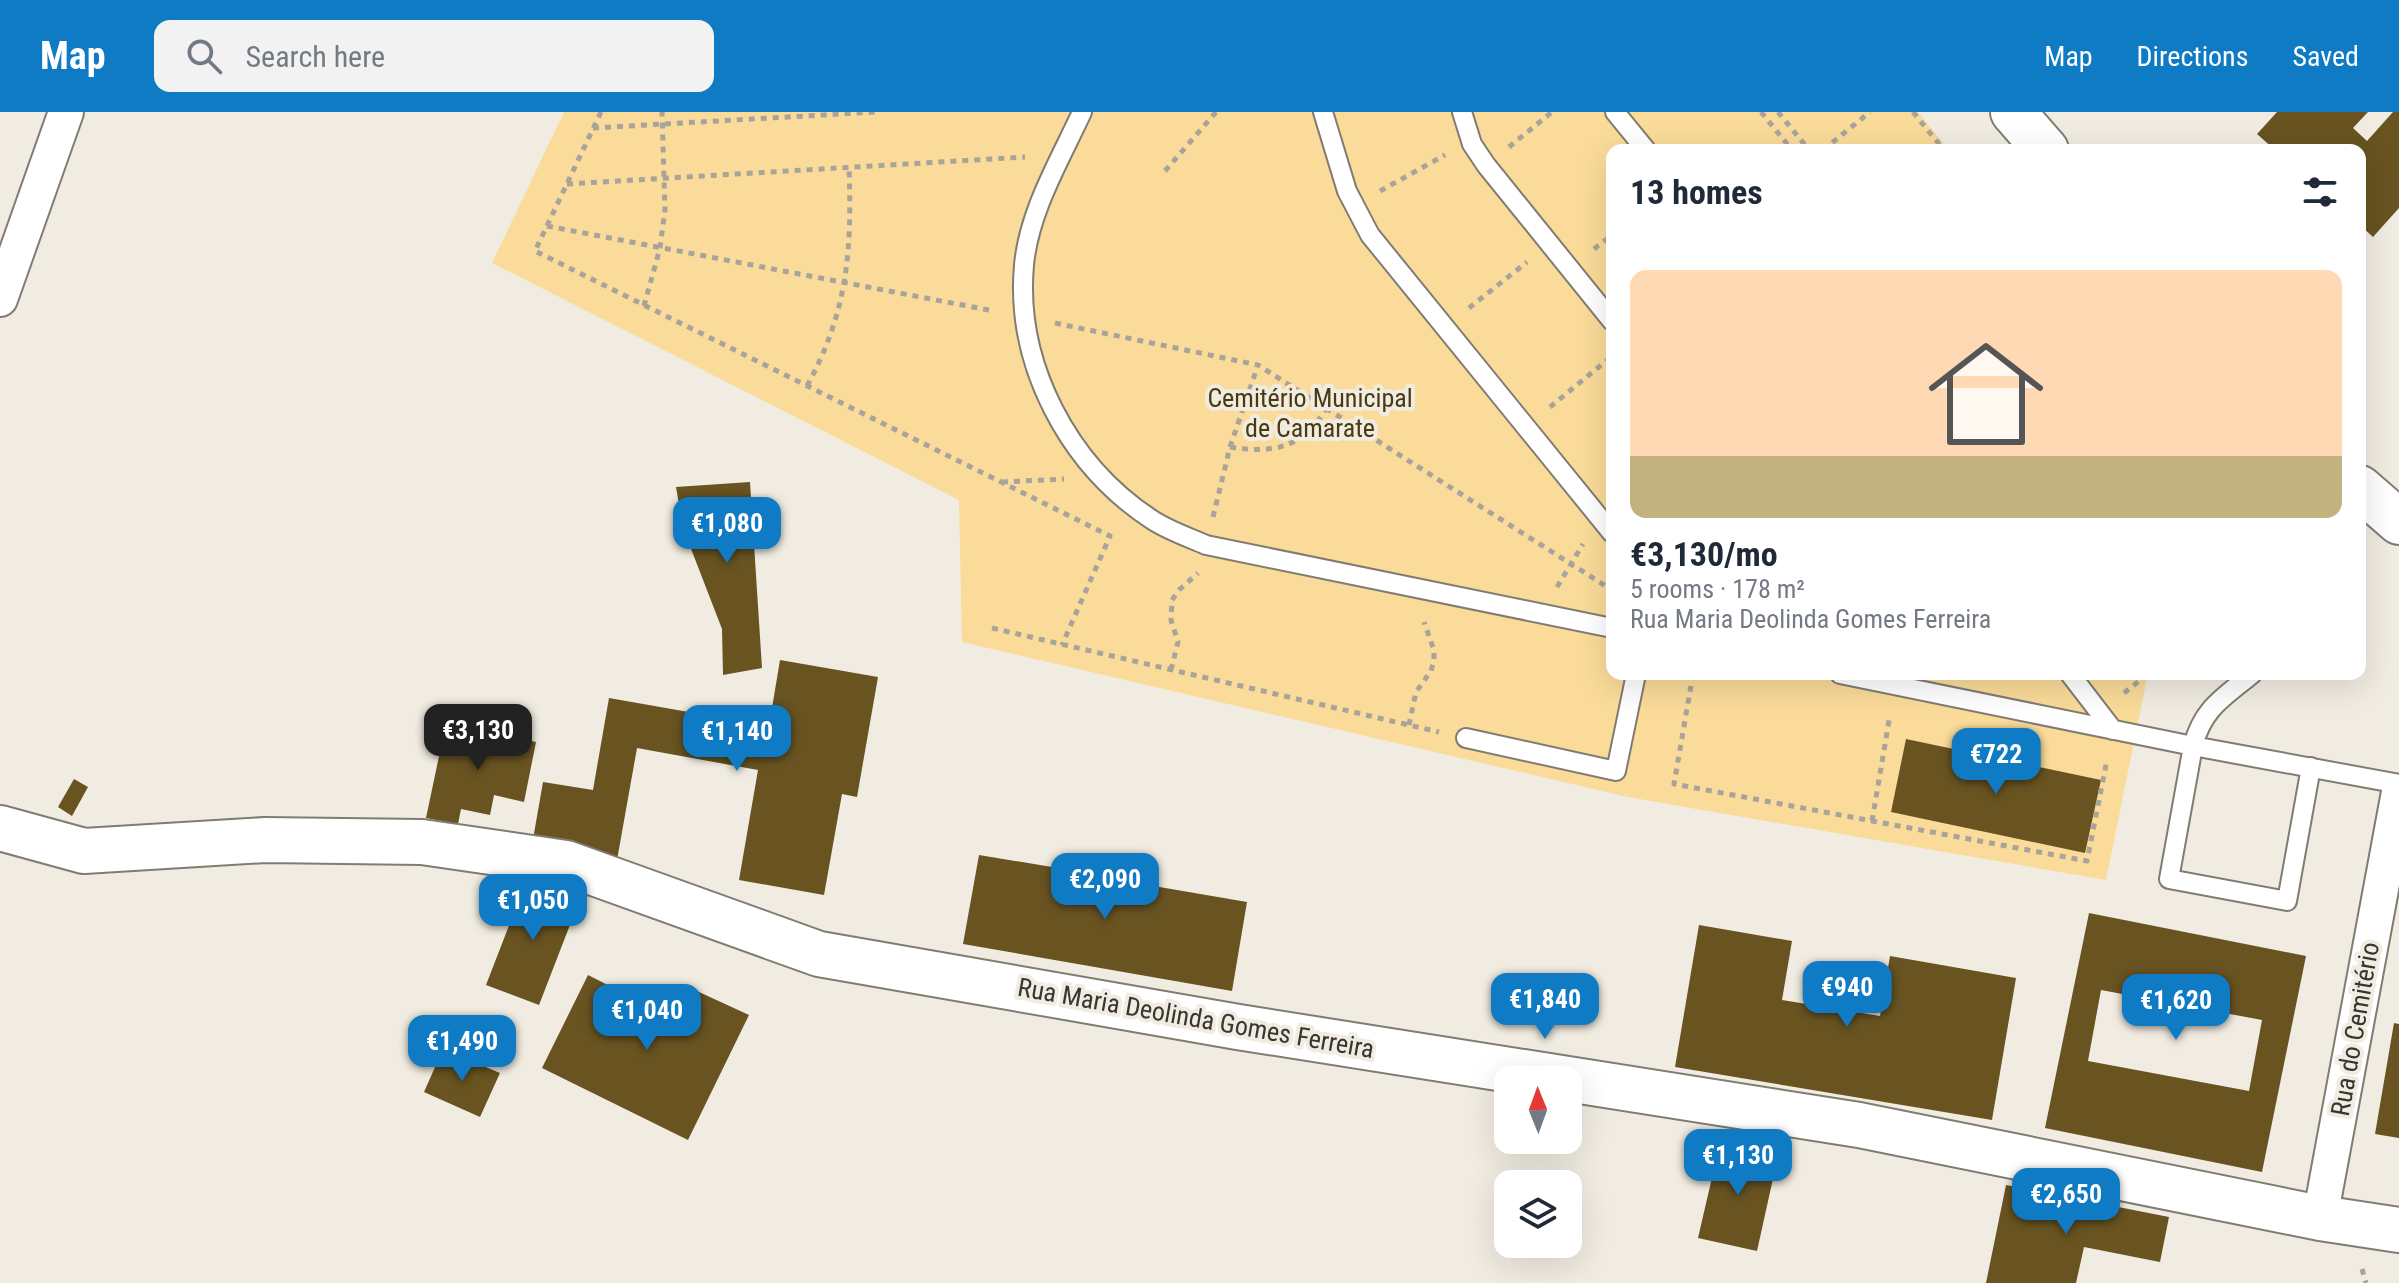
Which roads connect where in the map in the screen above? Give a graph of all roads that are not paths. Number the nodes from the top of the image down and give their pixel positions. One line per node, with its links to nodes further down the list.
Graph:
1 (66, 112): 9 (street)
2 (1082, 112): 14 (lane)
3 (1323, 112): 13 (lane)
4 (1462, 112): 10 (lane)
5 (1615, 112): 7 (lane)
6 (2013, 112): 8 (street)
7 (1641, 144)
8 (2041, 144)
9 (0, 299)
10 (1606, 314)
11 (2366, 493): 12 (street)
12 (2399, 522)
13 (1606, 526)
14 (1606, 627)
15 (1635, 680): 20 (lane)
16 (1871, 680): 19 (lane)
17 (2075, 680): 19 (lane)
18 (2245, 680): 21 (lane)
19 (2113, 730): 21 (lane)
20 (1466, 738)
21 (2193, 746): 22 (lane); 22 (lane)
22 (2311, 767): 23 (lane)
23 (2399, 784)
24 (2399, 792): 26 (street, Rua do Cemitério)
25 (0, 828): 26 (street, Rua Maria Deolinda Gomes Ferreira)
26 (2320, 1218): 27 (street, Rua Maria Deolinda Gomes Ferreira)
27 (2399, 1230)

